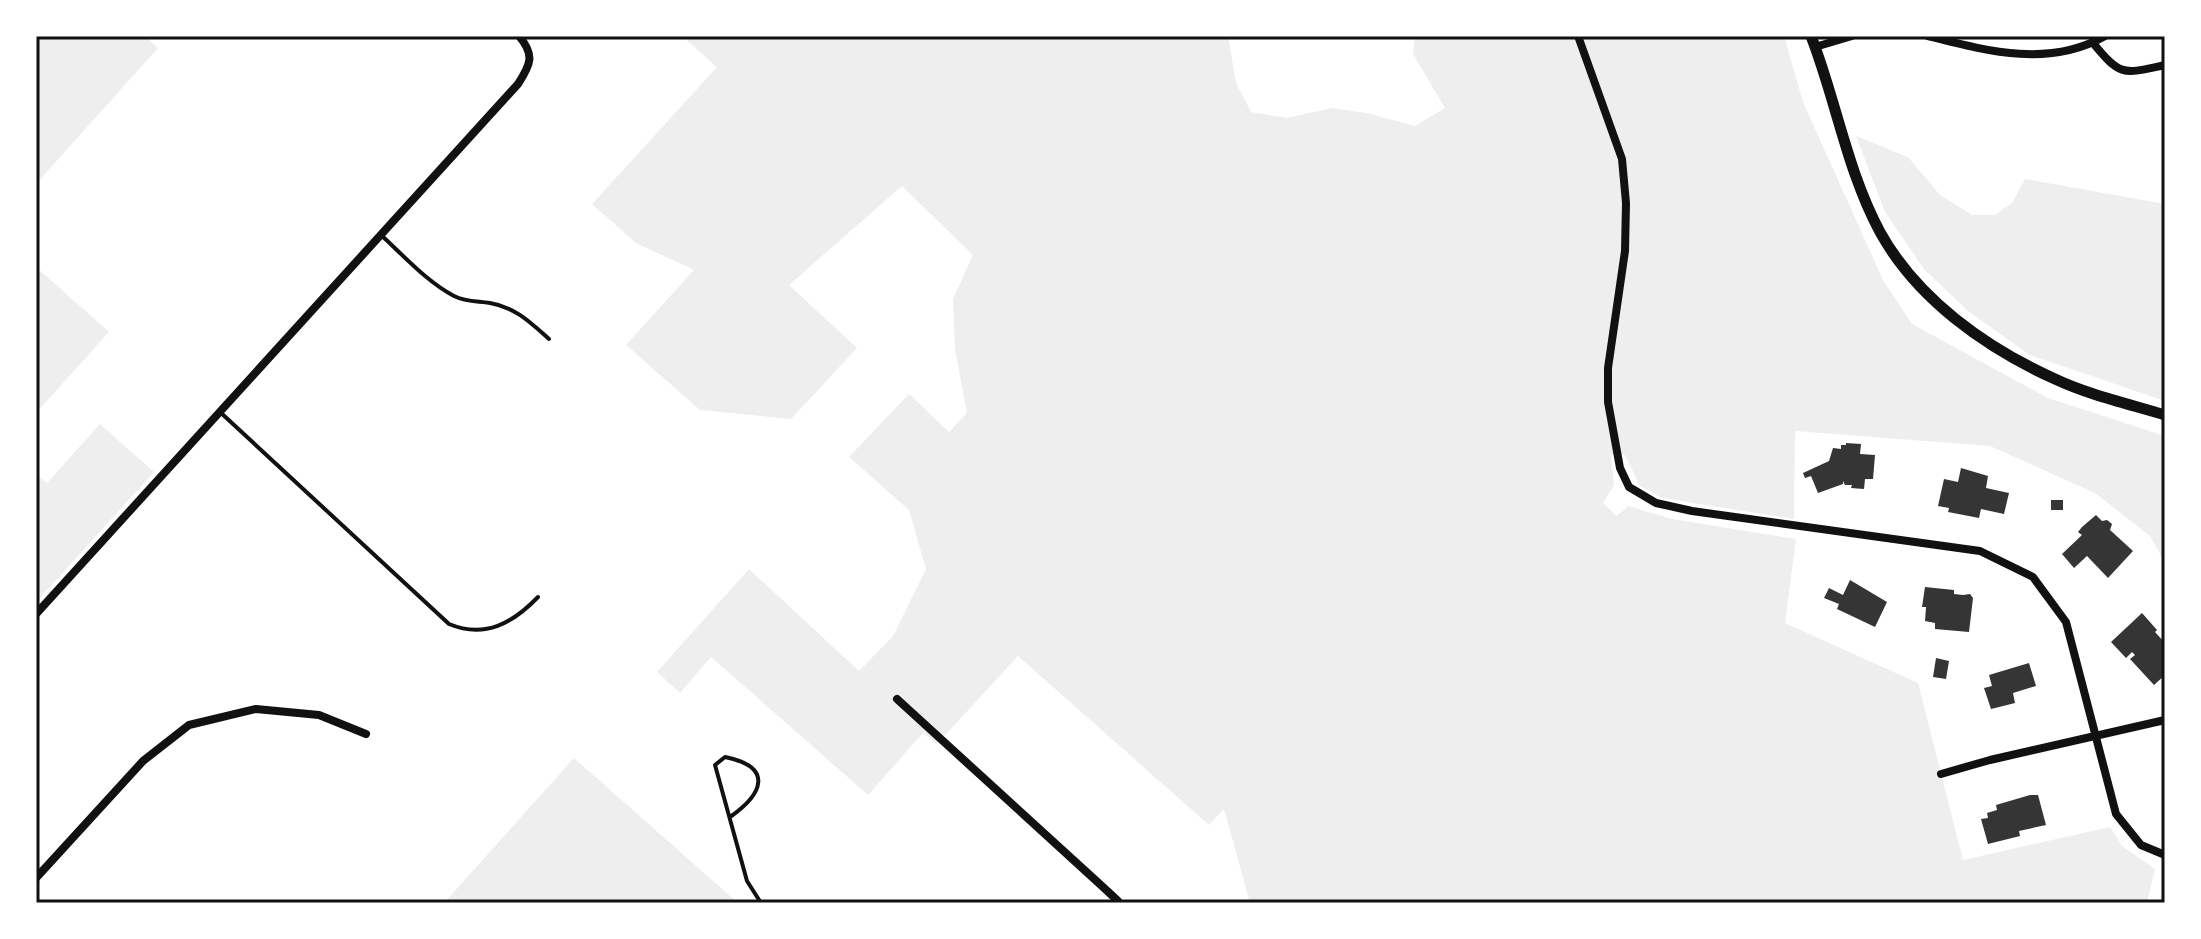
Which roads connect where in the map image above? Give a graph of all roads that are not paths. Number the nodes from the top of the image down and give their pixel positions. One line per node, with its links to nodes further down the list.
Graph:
1 (519, 36): 9 (street)
2 (1578, 36): 18 (street)
3 (1852, 36): 6 (street)
4 (1928, 36): 7 (street)
5 (2105, 36): 7 (street)
6 (1813, 42): 12 (street)
7 (2093, 43): 8 (street)
8 (2165, 65)
9 (381, 235): 10 (lane); 11 (street)
10 (549, 339)
11 (220, 412): 13 (lane); 14 (street)
12 (2165, 415)
13 (538, 597)
14 (36, 614)
15 (897, 699): 23 (street)
16 (2165, 720): 18 (street)
17 (366, 734): 22 (street)
18 (2096, 736): 19 (street); 21 (street)
19 (1941, 774)
20 (730, 817): 20 (lane); 24 (lane)
21 (2165, 855)
22 (36, 878)
23 (1117, 902)
24 (761, 903)

